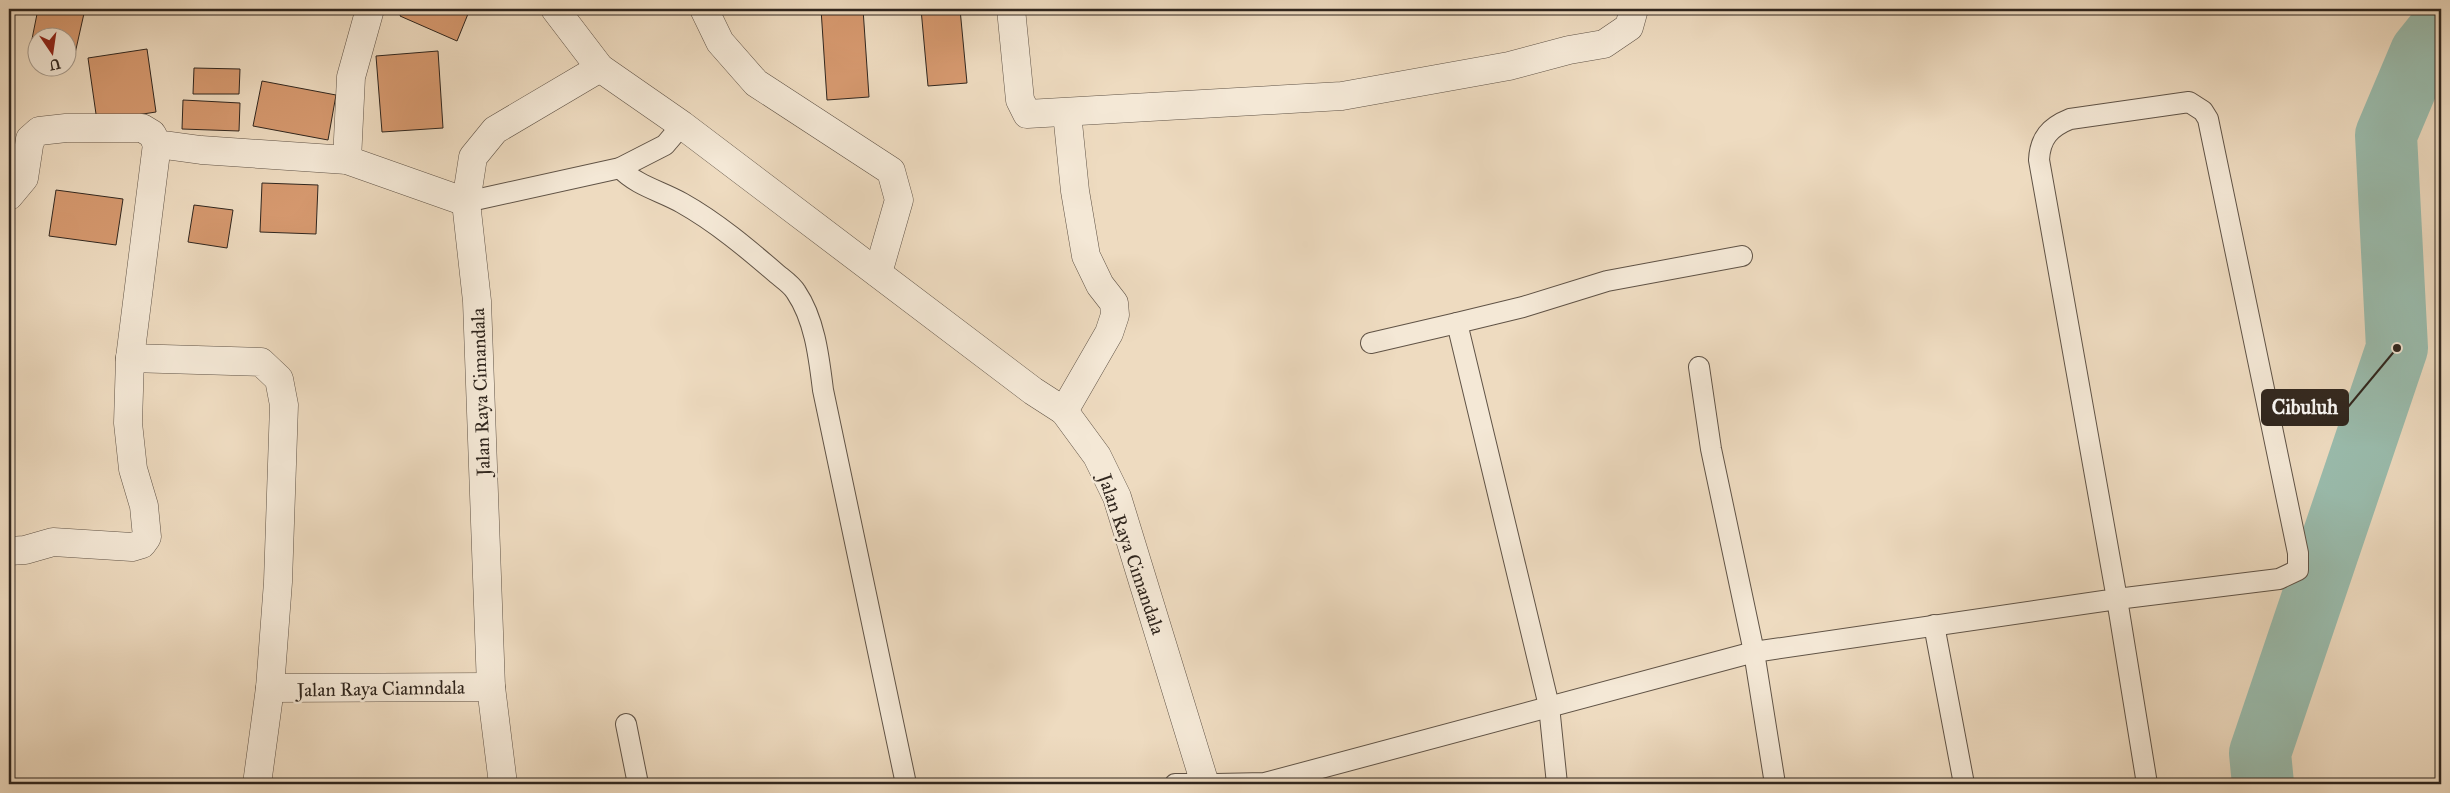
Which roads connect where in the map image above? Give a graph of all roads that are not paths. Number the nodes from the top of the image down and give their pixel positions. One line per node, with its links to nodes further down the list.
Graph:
1 (370, 9): 10 (street)
2 (555, 9): 6 (street, Jalan Raya Cimandala)
3 (704, 9): 15 (street)
4 (1011, 9): 7 (street)
5 (1634, 9): 7 (street)
6 (600, 68): 8 (street, Jalan Raya Cimandala); 13 (street, Jalan Raya Cimandala)
7 (1067, 113): 20 (street)
8 (682, 125): 11 (lane); 15 (street, Jalan Raya Cimandala)
9 (157, 144): 10 (street); 12 (street); 18 (street)
10 (346, 160): 13 (street)
11 (620, 168): 13 (lane); 32 (lane)
12 (9, 196)
13 (466, 202): 25 (street, Jalan Raya Cimandala)
14 (1742, 256): 16 (lane)
15 (878, 273): 20 (street, Jalan Raya Cimandala)
16 (1457, 323): 17 (lane); 27 (lane)
17 (1371, 343)
18 (130, 358): 21 (street); 26 (street)
19 (1699, 367): 24 (lane)
20 (1064, 411): 35 (street, Jalan Raya Cimandala)
21 (9, 551)
22 (2117, 599): 22 (lane); 23 (lane); 40 (lane)
23 (1934, 625): 24 (lane); 39 (lane)
24 (1754, 652): 27 (lane); 38 (lane)
25 (491, 686): 26 (street, Jalan Raya Ciamndala); 30 (street, Jalan Raya Cimandala)
26 (270, 688): 29 (street)
27 (1549, 706): 36 (lane); 37 (lane)
28 (626, 724): 31 (lane)
29 (257, 784)
30 (503, 784)
31 (638, 784)
32 (906, 784)
33 (1175, 784): 34 (lane)
34 (1190, 784)
35 (1205, 784)
36 (1216, 784)
37 (1557, 784)
38 (1775, 784)
39 (1964, 784)
40 (2147, 784)

